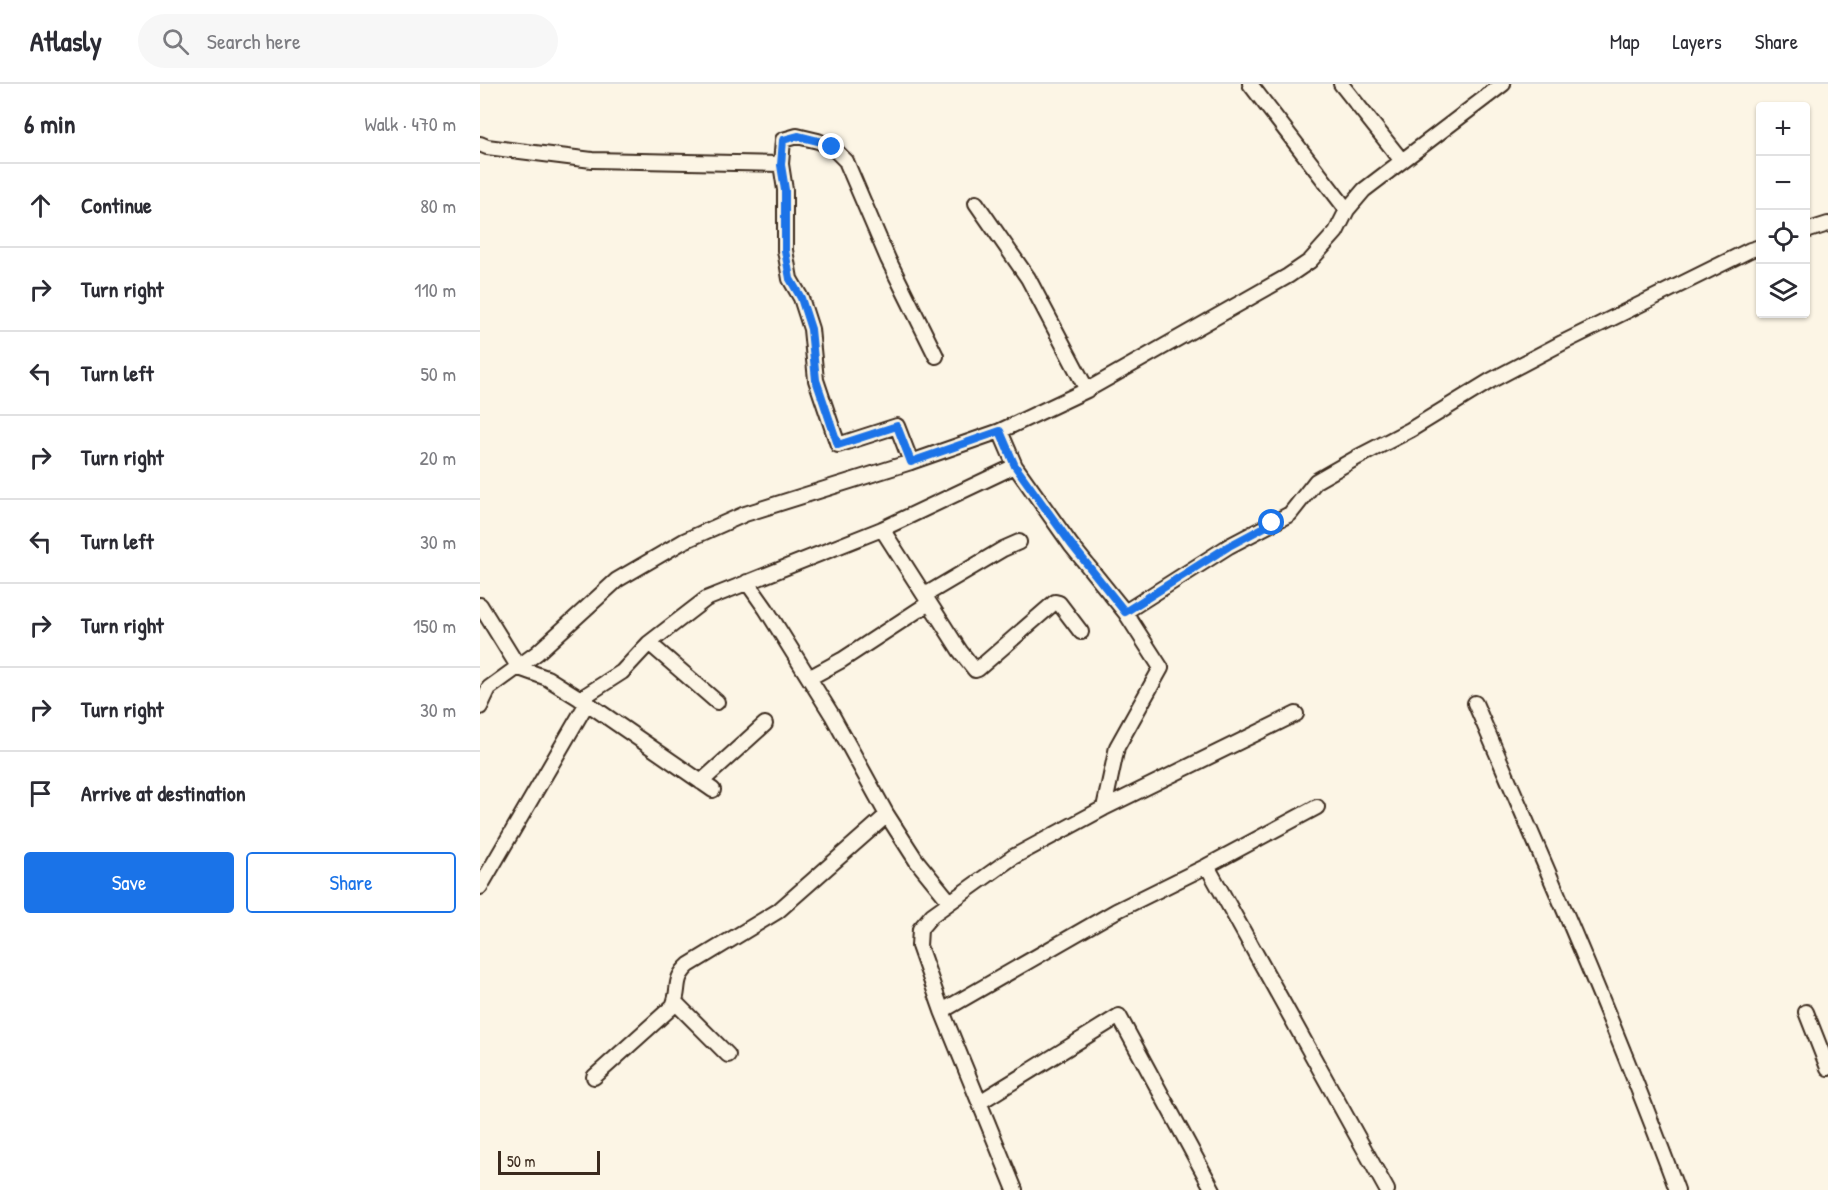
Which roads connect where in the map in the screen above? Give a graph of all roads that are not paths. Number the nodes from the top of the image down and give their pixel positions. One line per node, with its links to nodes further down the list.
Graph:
1 (1250, 84): 8 (street)
2 (1341, 84): 5 (street)
3 (1503, 84): 5 (street)
4 (480, 144): 6 (street)
5 (1402, 161): 8 (street)
6 (781, 165): 12 (street); 15 (street)
7 (976, 203): 13 (street)
8 (1347, 210): 13 (street)
9 (1828, 224): 10 (street)
10 (1810, 230)
11 (1756, 248): 22 (street)
12 (936, 356)
13 (1087, 390): 14 (street)
14 (1000, 431): 15 (street); 16 (street)
15 (911, 462): 25 (street)
16 (1015, 466): 17 (street); 22 (street)
17 (882, 529): 19 (street); 20 (street)
18 (1019, 542): 20 (street)
19 (747, 582): 24 (street); 26 (street)
20 (927, 599): 23 (street); 26 (street)
21 (480, 605): 25 (street)
22 (1125, 612): 34 (street)
23 (1081, 632)
24 (649, 643): 27 (street); 28 (street)
25 (519, 668): 27 (street); 30 (street)
26 (808, 678): 35 (street)
27 (583, 701): 32 (street); 37 (street)
28 (717, 702)
29 (1475, 703): 49 (street)
30 (480, 707)
31 (1296, 714): 34 (street)
32 (765, 724)
33 (1317, 807): 36 (street)
34 (1104, 808): 38 (street)
35 (887, 815): 38 (street); 39 (street)
36 (1207, 866): 40 (street); 48 (street)
37 (480, 887)
38 (950, 902): 40 (street)
39 (675, 1002): 42 (street); 44 (street)
40 (942, 1011): 45 (street)
41 (1806, 1012): 43 (street)
42 (728, 1055)
43 (1828, 1068)
44 (594, 1077)
45 (980, 1102): 46 (street); 47 (street)
46 (1015, 1190)
47 (1213, 1190)
48 (1387, 1190)
49 (1677, 1190)

